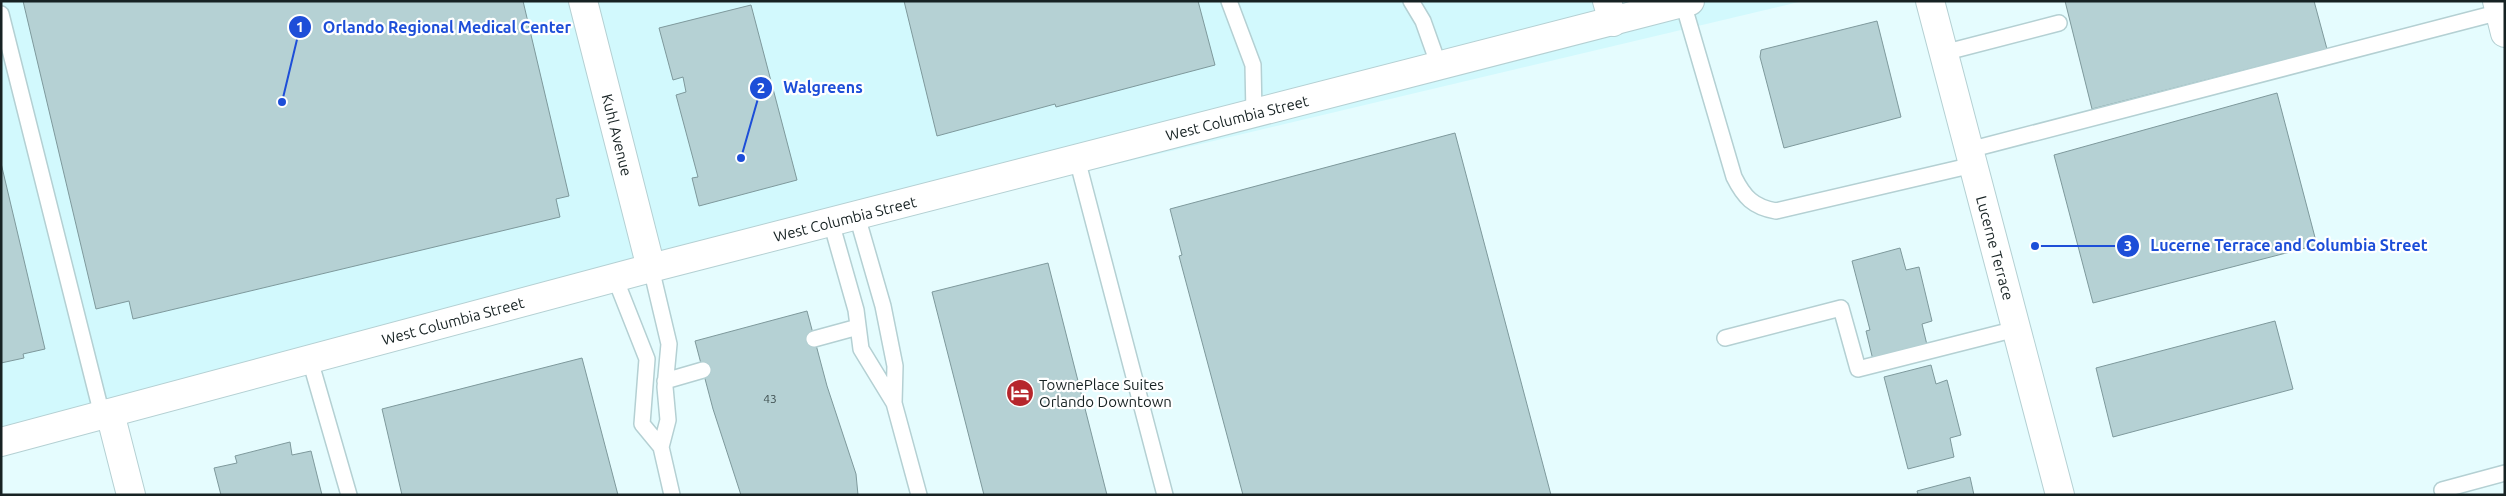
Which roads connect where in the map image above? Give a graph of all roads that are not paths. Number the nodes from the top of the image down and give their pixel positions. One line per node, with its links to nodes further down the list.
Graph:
1 (583, 1): 16 (street, Kuhl Avenue)
2 (1229, 1): 12 (lane)
3 (1411, 1): 11 (lane)
4 (1930, 1): 10 (street, Lucerne Terrace)
5 (1686, 2): 6 (street, West Columbia Street); 13 (lane)
6 (1610, 12): 11 (street, West Columbia Street)
7 (1, 14): 26 (lane)
8 (2500, 16): 13 (lane)
9 (2059, 23): 10 (lane)
10 (1944, 52): 13 (street, Lucerne Terrace)
11 (1439, 66): 12 (street, West Columbia Street)
12 (1254, 114): 14 (street, West Columbia Street)
13 (1971, 158): 19 (street, Lucerne Terrace)
14 (1076, 159): 15 (street, West Columbia Street); 35 (lane)
15 (844, 219): 16 (street, West Columbia Street); 18 (lane); 25 (lane)
16 (651, 268): 17 (street, West Columbia Street); 24 (lane)
17 (615, 278): 22 (street, West Columbia Street); 28 (lane)
18 (858, 328): 21 (lane); 25 (lane)
19 (2016, 328): 20 (lane); 36 (street, Lucerne Terrace)
20 (1725, 338)
21 (814, 339)
22 (310, 360): 26 (street, West Columbia Street); 32 (lane)
23 (703, 370): 24 (lane)
24 (665, 381): 28 (lane)
25 (894, 403): 34 (lane)
26 (106, 414): 27 (street, West Columbia Street); 31 (street)
27 (1, 442)
28 (661, 447): 33 (lane)
29 (2505, 473): 30 (lane)
30 (2442, 490)
31 (131, 495)
32 (349, 495)
33 (672, 495)
34 (919, 495)
35 (1164, 495)
36 (2060, 495)

